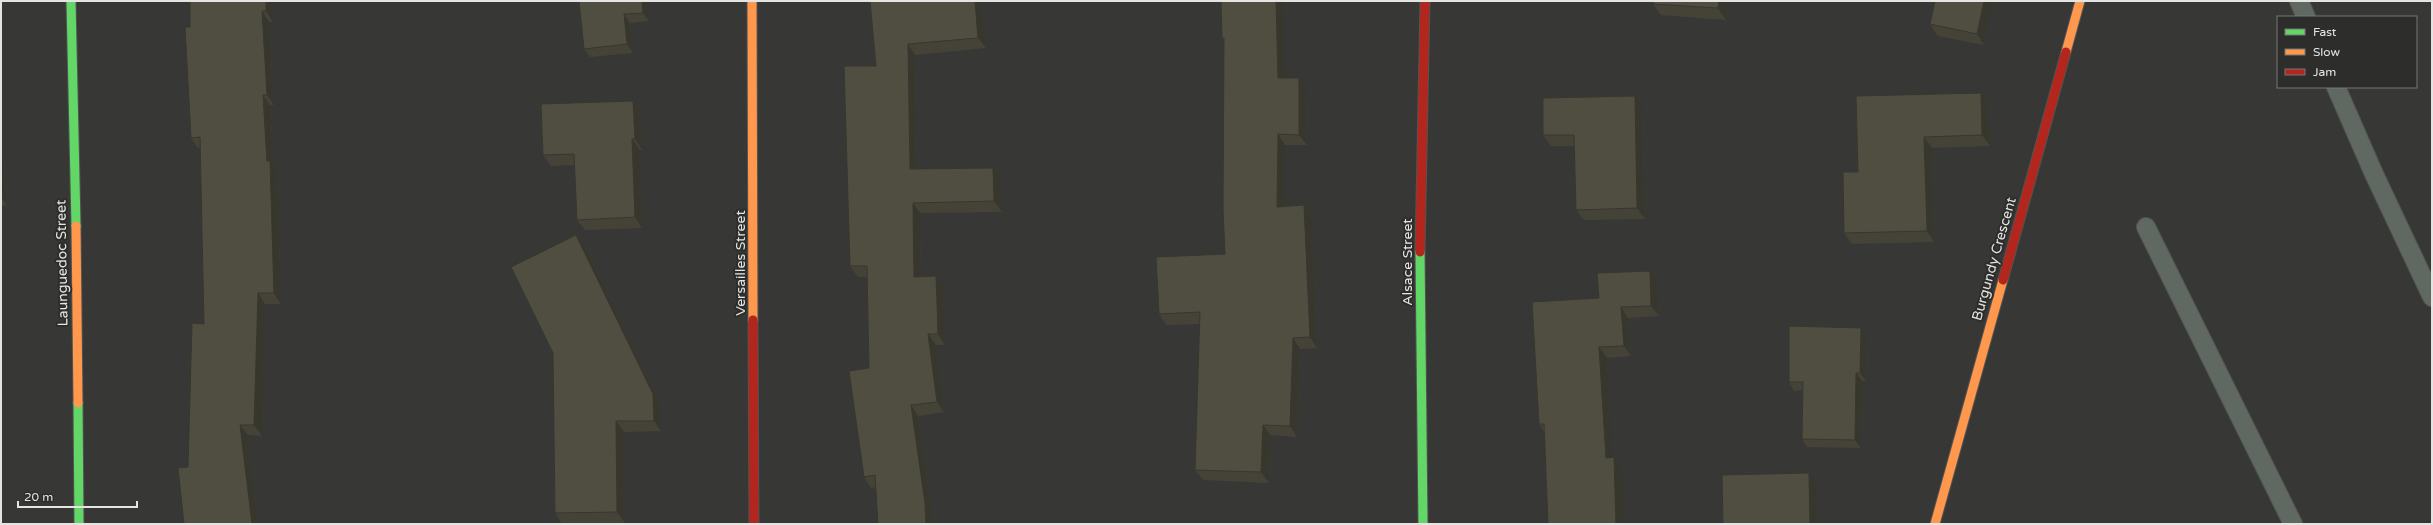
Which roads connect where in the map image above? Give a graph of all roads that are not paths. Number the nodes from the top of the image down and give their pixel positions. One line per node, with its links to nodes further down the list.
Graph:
1 (71, 1): 10 (street, Launguedoc Street)
2 (752, 1): 11 (street, Versailles Street)
3 (1425, 1): 12 (street, Alsace Street)
4 (2080, 1): 13 (street, Burgundy Crescent)
5 (2299, 1): 6 (lane)
6 (2306, 16)
7 (2336, 88): 9 (lane)
8 (2146, 227): 14 (lane)
9 (2432, 297)
10 (79, 524)
11 (754, 524)
12 (1423, 524)
13 (1935, 524)
14 (2293, 524)

